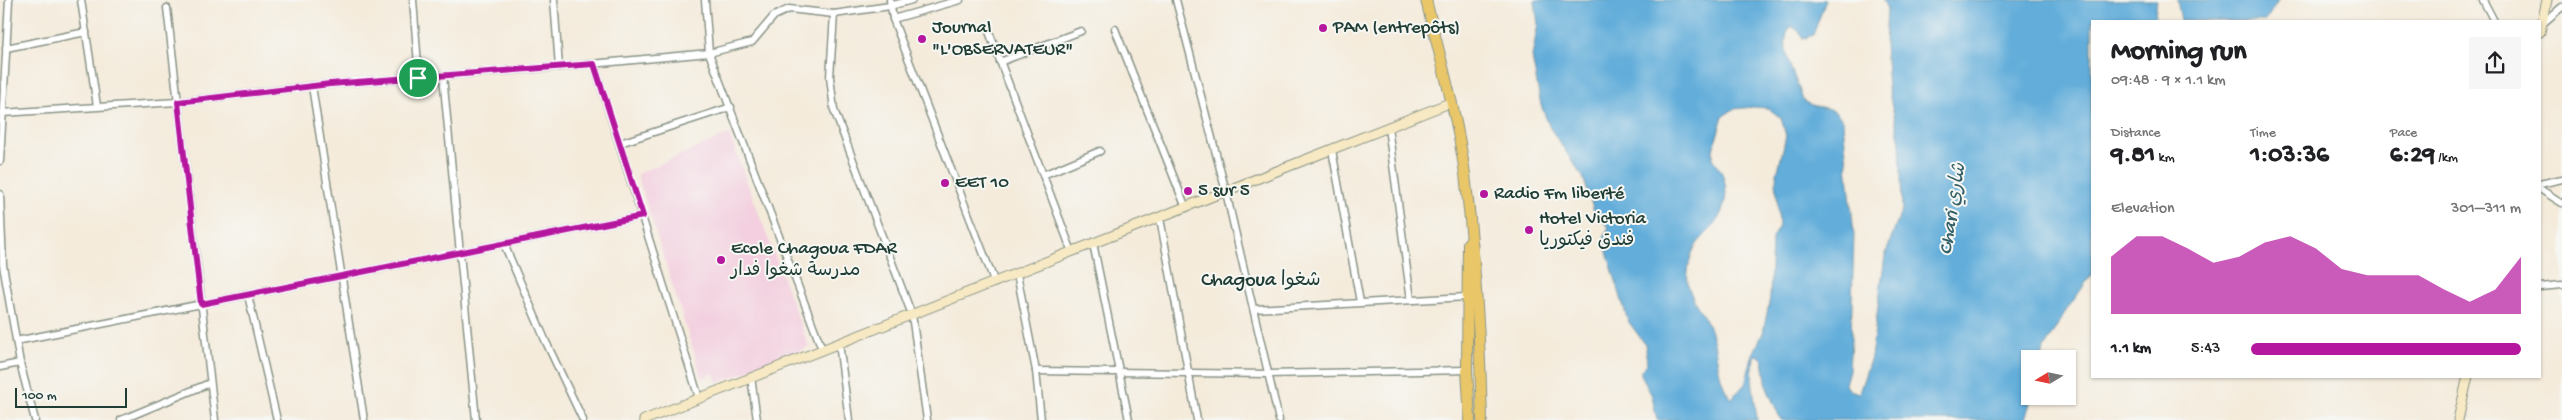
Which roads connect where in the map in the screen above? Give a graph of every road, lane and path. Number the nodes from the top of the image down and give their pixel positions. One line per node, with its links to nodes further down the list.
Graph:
1 (8, 0): 23 (street)
2 (81, 0): 21 (street)
3 (413, 0): 29 (street)
4 (554, 0): 27 (street)
5 (705, 0): 24 (street)
6 (912, 0): 12 (street)
7 (960, 0): 16 (street)
8 (1176, 0): 45 (street)
9 (1426, 0): 32 (main road)
10 (2483, 0): 17 (street)
11 (2547, 0): 18 (street)
12 (890, 3): 15 (street); 16 (street)
13 (2562, 7): 18 (street)
14 (167, 8): 31 (street)
15 (834, 14): 24 (street); 67 (street)
16 (894, 19): 58 (street)
17 (2493, 20)
18 (2541, 28)
19 (988, 29): 25 (street)
20 (1115, 29): 48 (street)
21 (86, 32): 23 (street); 33 (street)
22 (1081, 32): 25 (street)
23 (6, 48): 35 (street)
24 (709, 53): 26 (street); 34 (street)
25 (1000, 62): 41 (street)
26 (594, 64): 27 (street); 37 (street)
27 (559, 67): 28 (street)
28 (443, 76): 29 (street); 55 (street)
29 (418, 78): 30 (street)
30 (312, 86): 31 (street); 57 (street)
31 (178, 102): 33 (street); 65 (street)
32 (1452, 102): 36 (street); 51 (main road)
33 (97, 106): 35 (street)
34 (731, 107): 37 (street); 70 (street)
35 (2, 113): 40 (street)
36 (1388, 127): 38 (street); 63 (street)
37 (620, 143): 49 (street)
38 (1332, 150): 45 (street); 64 (street)
39 (1100, 151): 41 (street)
40 (0, 161)
41 (1043, 175): 54 (street)
42 (2562, 179): 43 (street)
43 (2541, 184)
44 (2541, 189): 47 (street)
45 (1226, 192): 48 (street); 66 (street)
46 (0, 194): 68 (street)
47 (2562, 203)
48 (1186, 208): 50 (street)
49 (643, 216): 53 (street); 83 (street)
50 (1160, 218): 52 (street); 76 (street)
51 (1470, 227): 62 (main road); 81 (main road)
52 (1093, 243): 54 (street); 75 (street)
53 (504, 244): 55 (street); 90 (street)
54 (1072, 252): 56 (street)
55 (460, 253): 57 (street); 89 (street)
56 (1018, 274): 58 (street); 74 (street)
57 (342, 275): 61 (street); 88 (street)
58 (995, 283): 67 (street)
59 (2562, 285): 60 (street)
60 (2541, 288)
61 (248, 295): 65 (street); 87 (street)
62 (1467, 297): 63 (street); 73 (main road)
63 (1411, 300): 64 (street)
64 (1360, 302): 66 (street)
65 (201, 304): 68 (street); 80 (street)
66 (1254, 309): 77 (street)
67 (912, 315): 69 (street); 94 (street)
68 (16, 341): 71 (street)
69 (839, 343): 70 (street); 93 (street)
70 (822, 349): 78 (street)
71 (20, 363): 72 (street); 84 (street)
72 (0, 367)
73 (1467, 370): 77 (street); 82 (main road)
74 (1036, 371): 75 (street); 95 (street)
75 (1120, 373): 76 (street); 96 (street)
76 (1187, 373): 77 (street); 97 (street)
77 (1268, 374): 98 (street)
78 (751, 377): 83 (street); 92 (street)
79 (2468, 378): 103 (street)
80 (210, 383): 85 (street); 86 (street)
81 (1482, 385): 101 (main road); 102 (main road)
82 (1468, 386): 99 (main road); 100 (main road)
83 (698, 398): 91 (street)
84 (35, 420)
85 (121, 420)
86 (215, 420)
87 (277, 420)
88 (364, 420)
89 (476, 420)
90 (583, 420)
91 (644, 420)
92 (757, 420)
93 (849, 420)
94 (927, 420)
95 (1041, 420)
96 (1129, 420)
97 (1197, 420)
98 (1279, 420)
99 (1464, 420)
100 (1470, 420)
101 (1482, 420)
102 (1488, 420)
103 (2458, 420)

